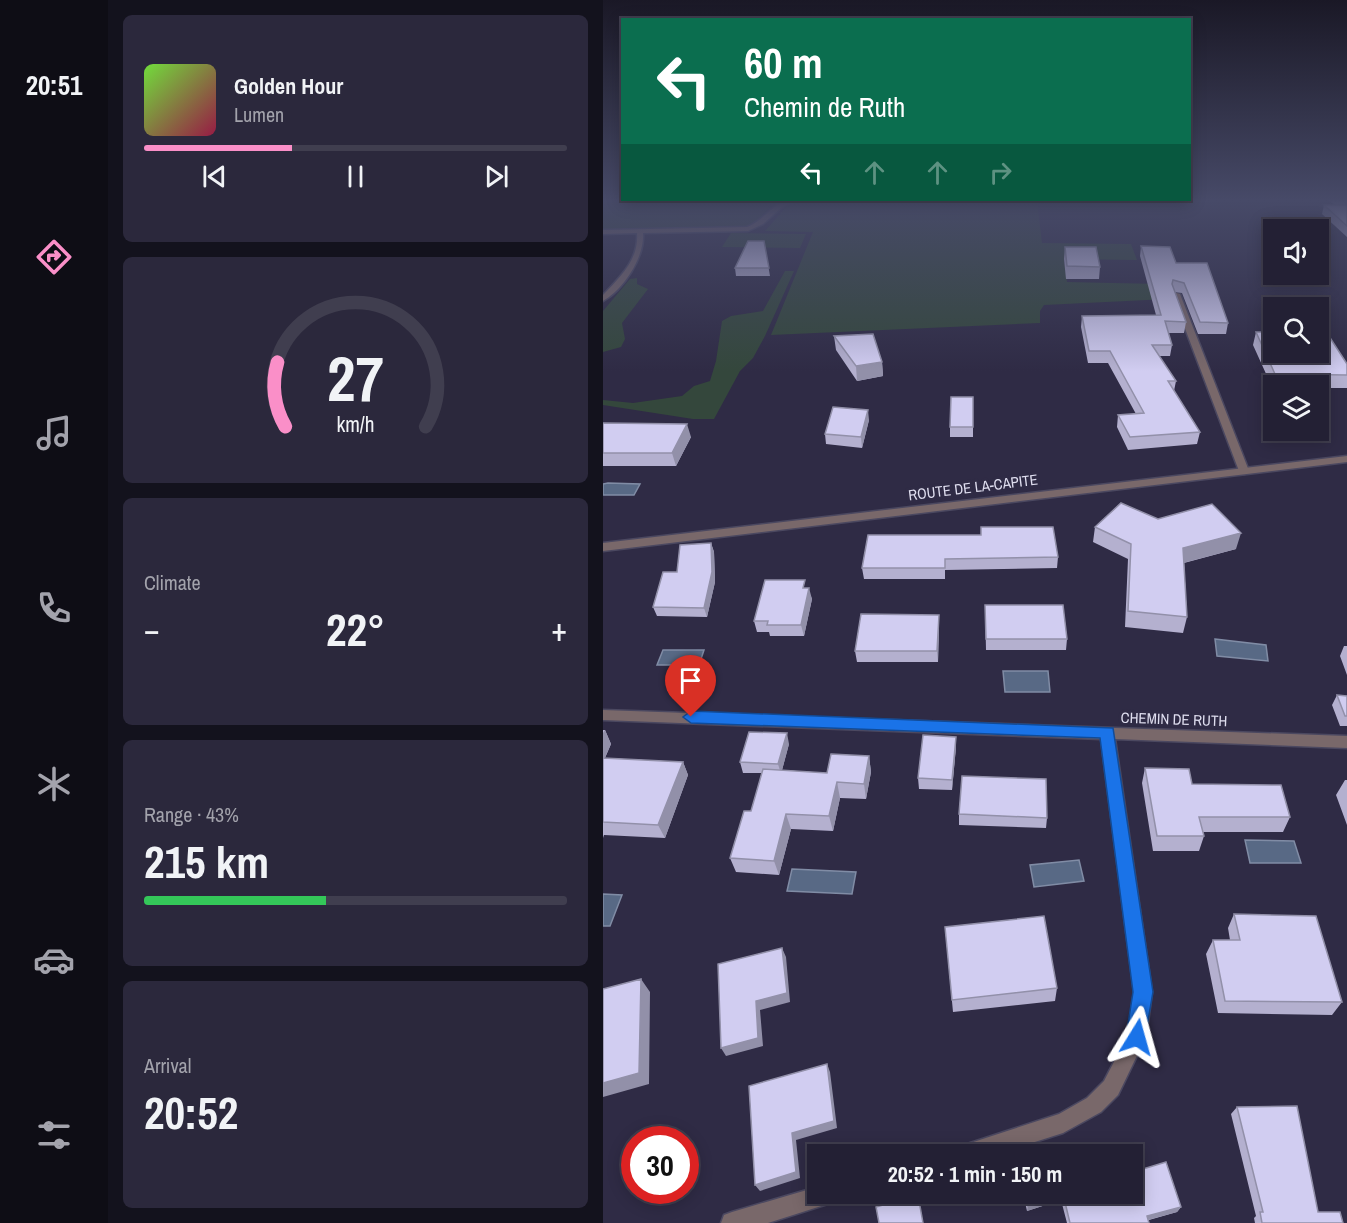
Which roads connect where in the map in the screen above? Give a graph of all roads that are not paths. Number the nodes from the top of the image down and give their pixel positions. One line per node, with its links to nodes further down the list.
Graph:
1 (636, 256): 3 (street)
2 (1176, 294): 5 (street)
3 (603, 299)
4 (1347, 459): 5 (street, ROUTE DE LA-CAPITE)
5 (1243, 471): 6 (street, ROUTE DE LA-CAPITE)
6 (603, 547)
7 (603, 715): 8 (street, CHEMIN DE RUTH)
8 (1107, 732): 9 (street, CHEMIN DE RUTH); 10 (street)
9 (1347, 742)
10 (997, 1144)
11 (807, 1201): 12 (street)
12 (732, 1223)

